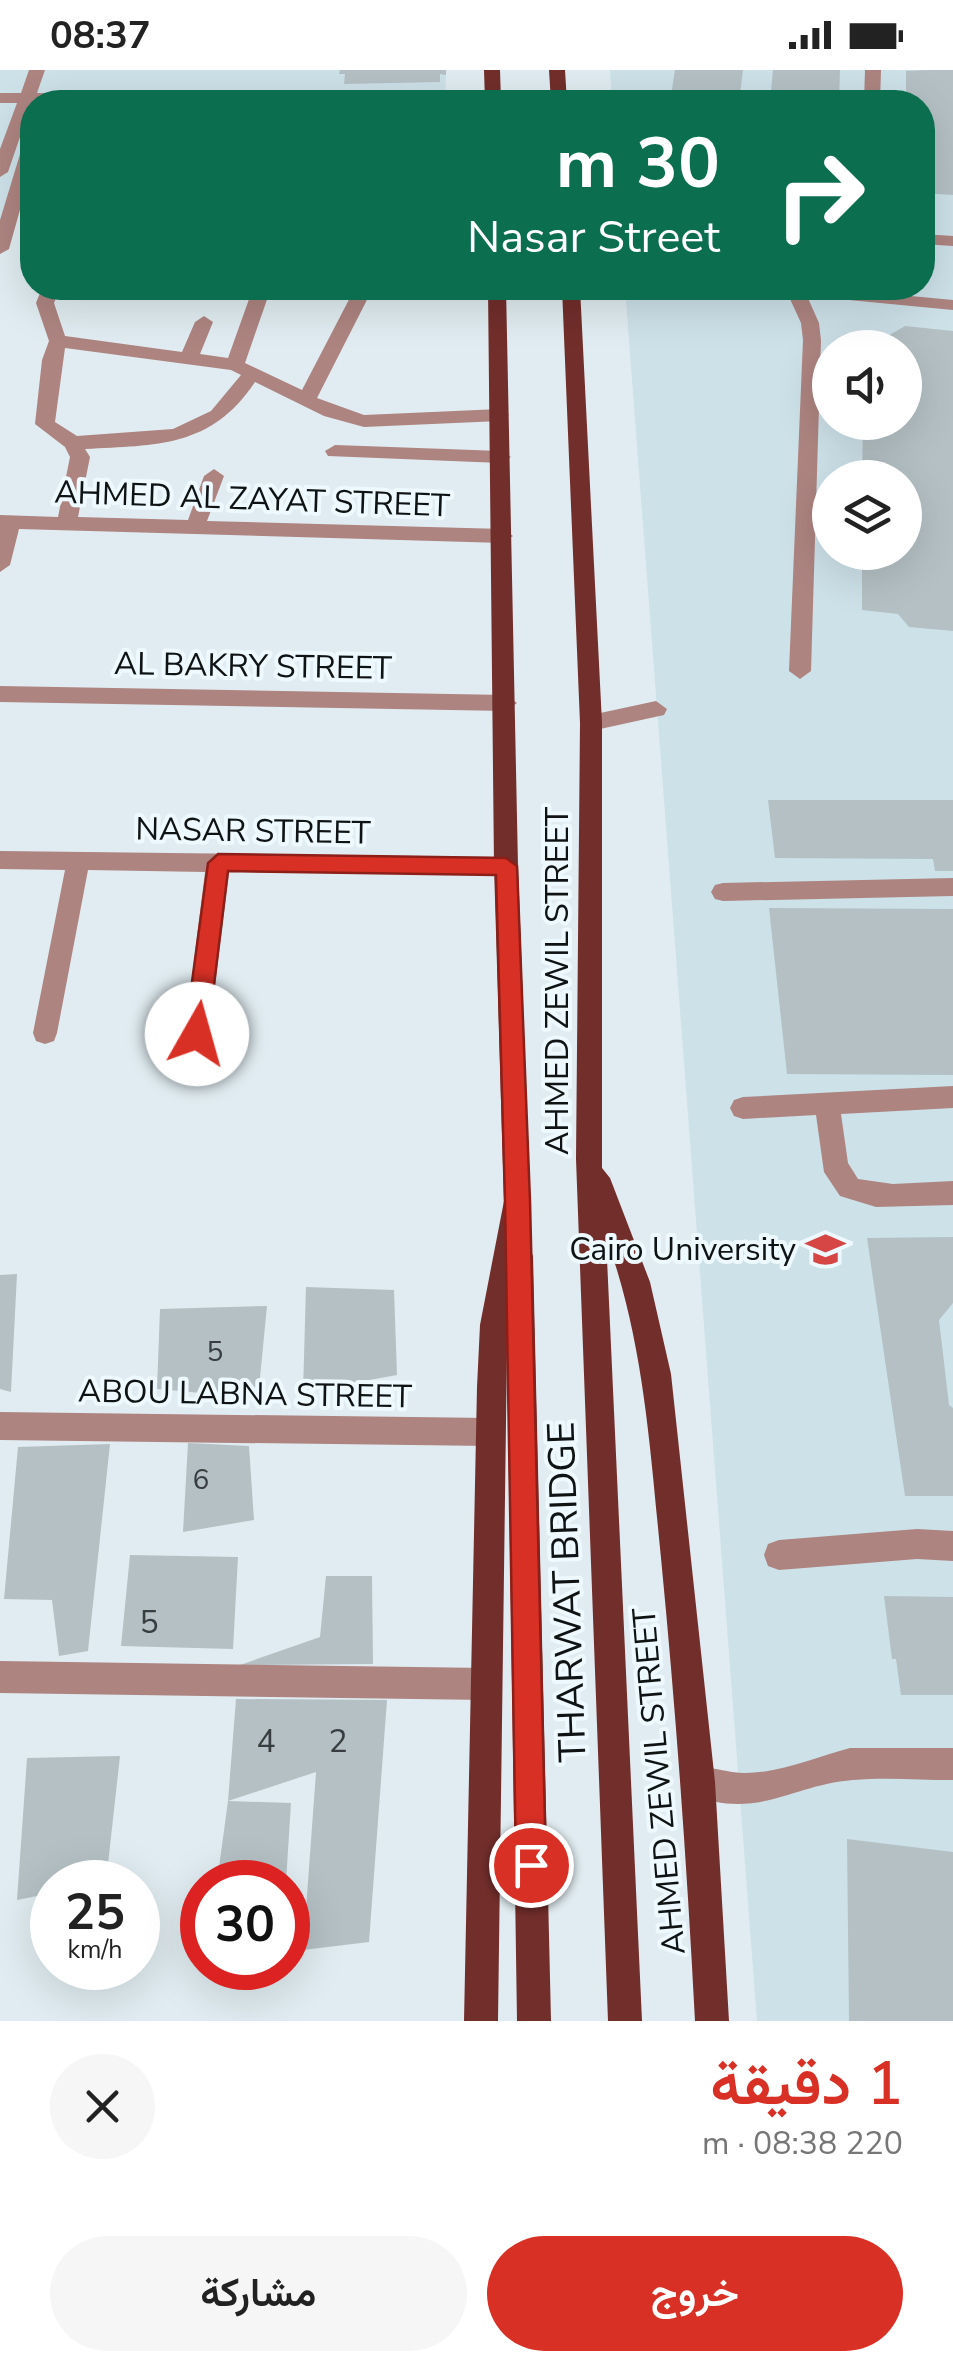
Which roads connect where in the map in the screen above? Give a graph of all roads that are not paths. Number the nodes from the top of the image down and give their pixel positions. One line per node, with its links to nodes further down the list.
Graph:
1 (20, 116): 2 (street)
2 (1, 166)
3 (20, 181): 4 (street)
4 (0, 249)
5 (46, 300): 12 (street)
6 (259, 300): 14 (street)
7 (358, 300): 15 (street)
8 (497, 300): 16 (main road, AHMED ZEWIL STREET)
9 (572, 300): 30 (main road, AHMED ZEWIL STREET)
10 (800, 300): 26 (street)
11 (204, 322): 13 (street)
12 (58, 341): 13 (street); 17 (street)
13 (188, 360): 14 (street)
14 (244, 368): 15 (street); 17 (street)
15 (306, 401): 16 (street)
16 (500, 415): 19 (main road, AHMED ZEWIL STREET)
17 (72, 443): 22 (street)
18 (335, 451): 19 (street)
19 (502, 457): 24 (main road, AHMED ZEWIL STREET)
20 (214, 476): 23 (street)
21 (5, 523): 22 (street, AHMED AL ZAYAT STREET); 25 (street)
22 (66, 524): 23 (street, AHMED AL ZAYAT STREET)
23 (195, 527): 24 (street, AHMED AL ZAYAT STREET)
24 (503, 536): 28 (main road, AHMED ZEWIL STREET)
25 (0, 566)
26 (800, 671)
27 (0, 694): 28 (street, AL BAKRY STREET)
28 (506, 703): 34 (main road, AHMED ZEWIL STREET)
29 (656, 709): 30 (street)
30 (592, 723): 42 (main road, AHMED ZEWIL STREET)
31 (0, 860): 32 (street, NASAR STREET)
32 (78, 861): 33 (street, NASAR STREET); 37 (street)
33 (218, 863): 34 (street, NASAR STREET); 38 (street)
34 (506, 866): 44 (main road, AHMED ZEWIL STREET)
35 (953, 888): 36 (street)
36 (723, 892)
37 (45, 1033)
38 (197, 1034)
39 (953, 1097): 40 (street)
40 (828, 1103): 41 (street); 43 (street)
41 (742, 1108)
42 (589, 1159): 52 (main road, AHMED ZEWIL STREET); 55 (main road, THARWAT BRIDGE)
43 (953, 1193)
44 (518, 1201): 46 (main road, AHMED ZEWIL STREET); 54 (main road, THARWAT BRIDGE)
45 (0, 1426): 46 (street, ABOU LABNA STREET)
46 (490, 1432): 50 (main road, AHMED ZEWIL STREET)
47 (953, 1546): 48 (street)
48 (779, 1555)
49 (0, 1677): 50 (street)
50 (486, 1684): 53 (main road, AHMED ZEWIL STREET)
51 (953, 1764): 52 (street)
52 (699, 1782): 56 (main road, AHMED ZEWIL STREET)
53 (481, 2021)
54 (534, 2021)
55 (625, 2021)
56 (712, 2021)

